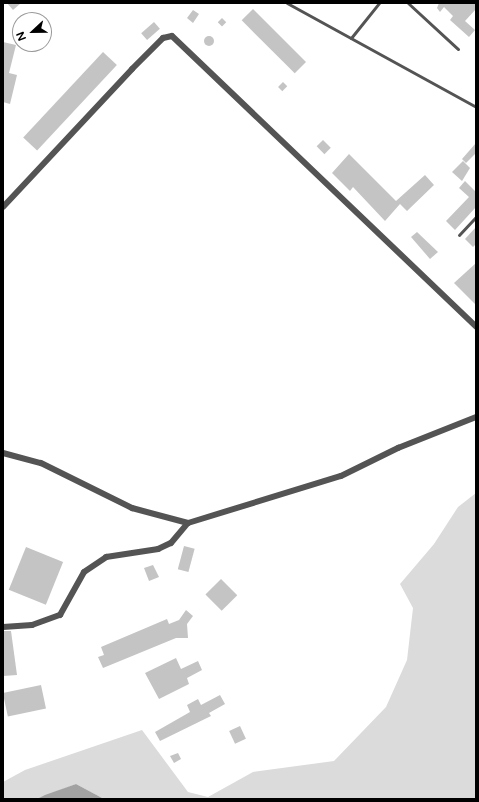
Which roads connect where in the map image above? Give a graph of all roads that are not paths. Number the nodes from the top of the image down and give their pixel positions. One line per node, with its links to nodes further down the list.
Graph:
1 (288, 3): 4 (lane)
2 (379, 3): 4 (lane)
3 (408, 3): 5 (lane)
4 (351, 38): 6 (lane)
5 (458, 49)
6 (476, 107)
7 (3, 207): 10 (street)
8 (476, 217): 9 (lane)
9 (459, 235)
10 (476, 327)
11 (476, 417): 13 (street)
12 (3, 453): 13 (street)
13 (188, 523): 14 (street)
14 (3, 627)

